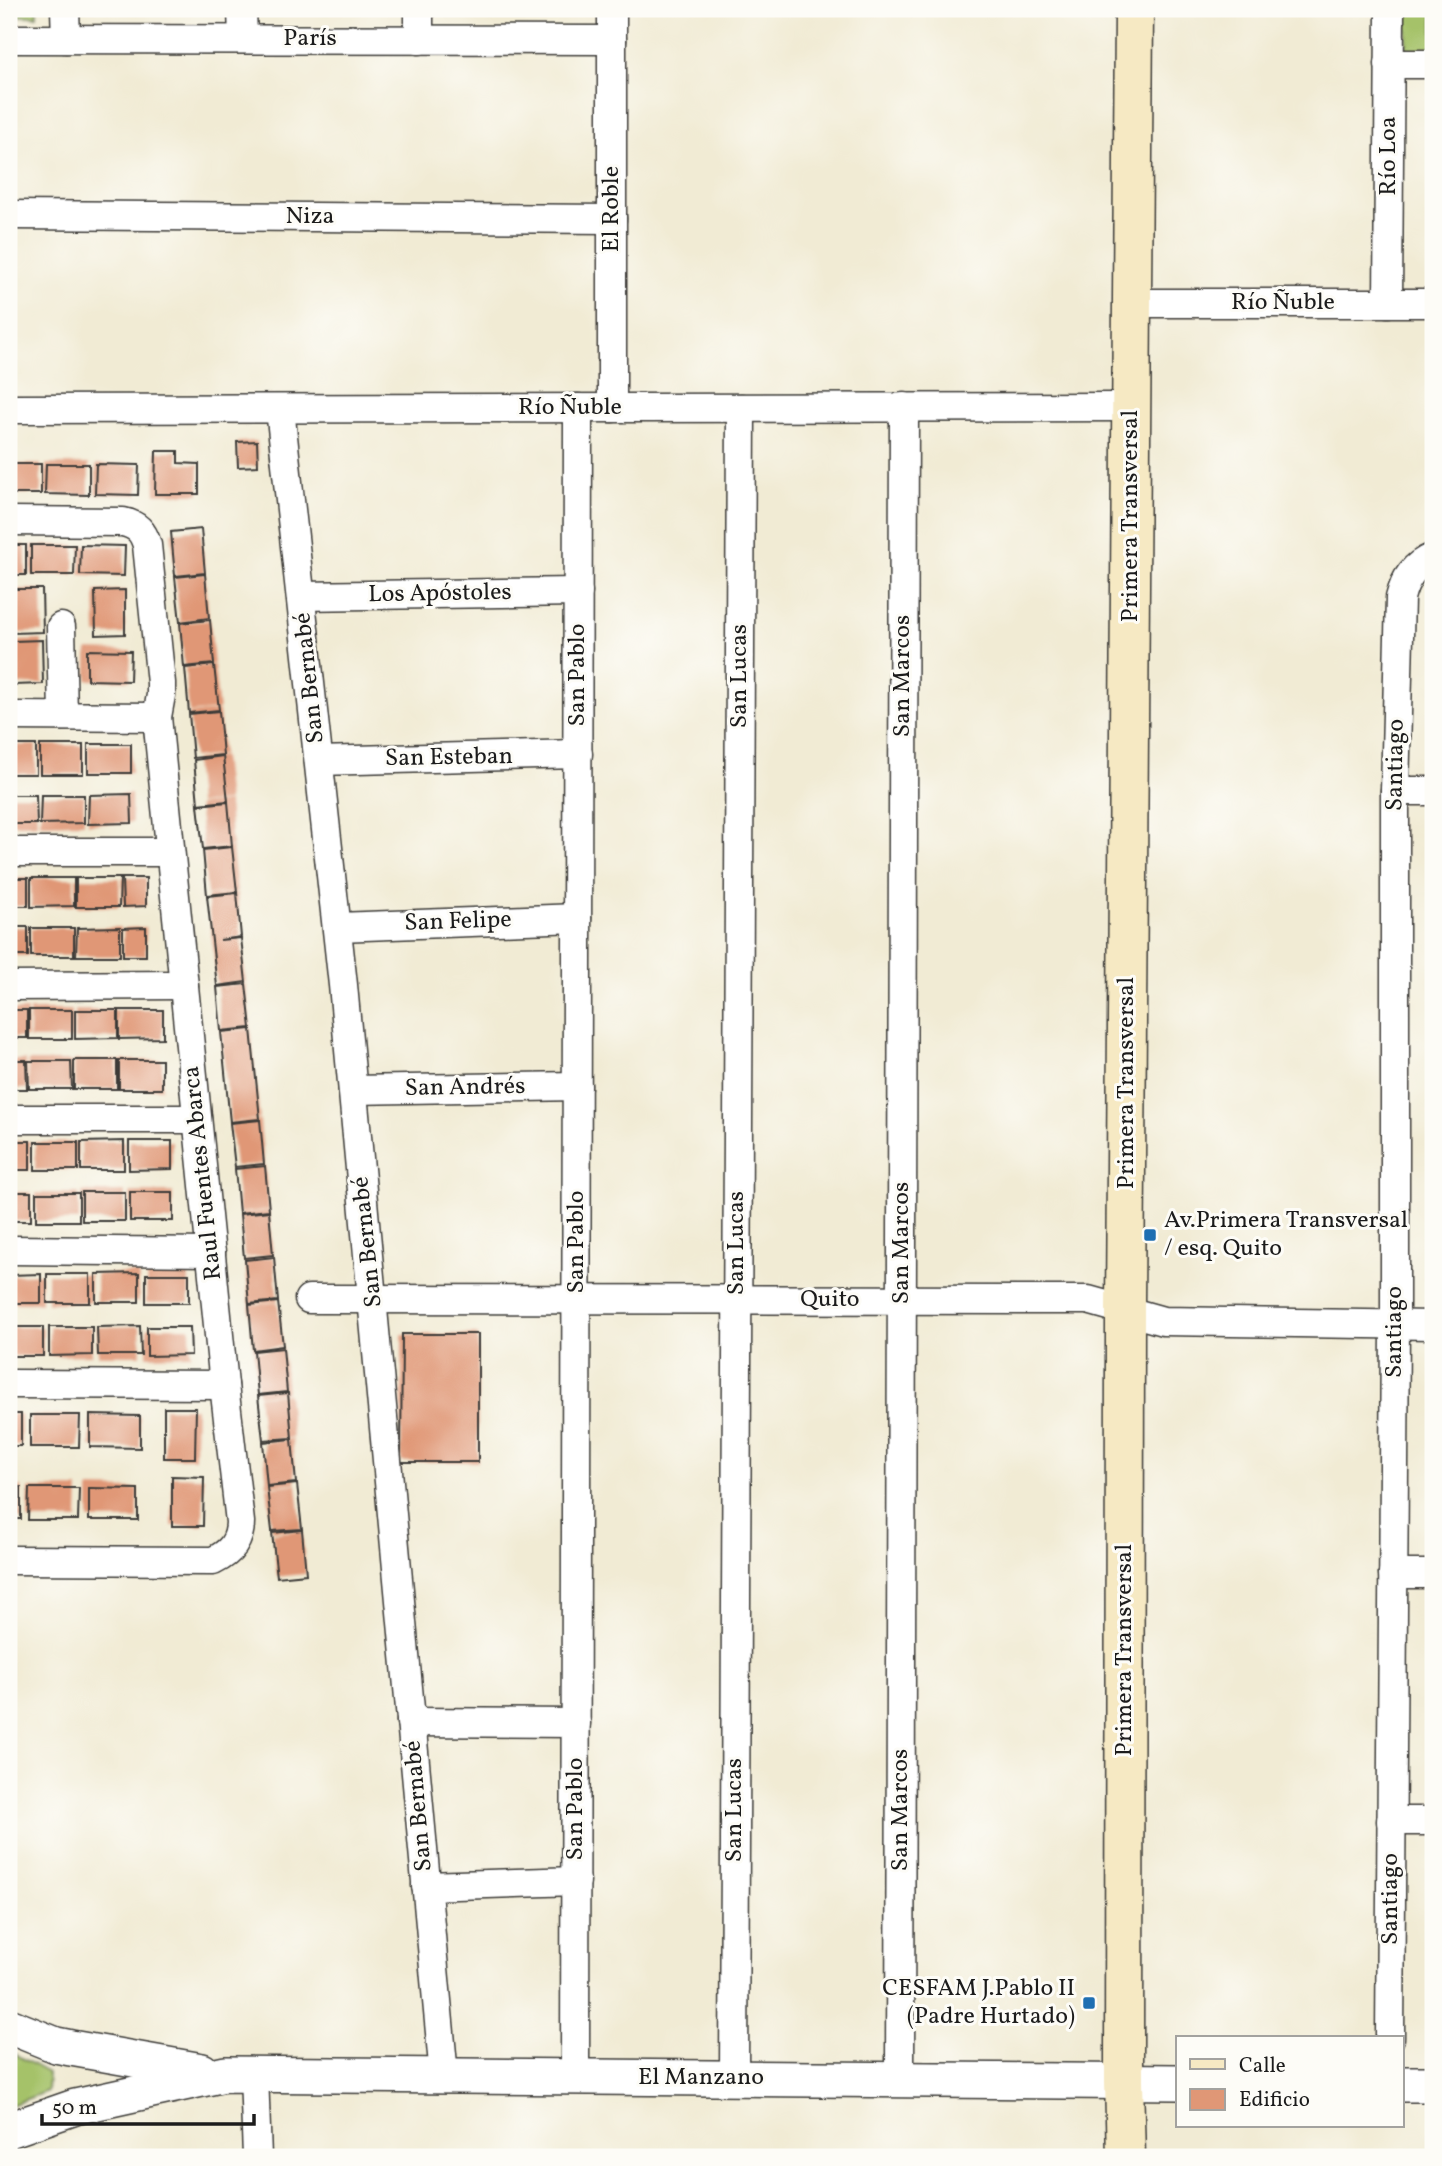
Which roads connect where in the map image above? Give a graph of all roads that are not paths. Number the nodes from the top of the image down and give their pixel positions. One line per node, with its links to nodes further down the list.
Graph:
1 (65, 9): 8 (street)
2 (243, 9): 9 (street)
3 (419, 9): 10 (street)
4 (612, 9): 11 (street, El Roble)
5 (1134, 9): 16 (main road, Primera Transversal)
6 (1390, 9): 12 (street, Río Loa)
7 (9, 39): 8 (street, París)
8 (66, 39): 9 (street, París)
9 (243, 39): 10 (street, París)
10 (419, 40): 11 (street, París)
11 (612, 40): 15 (street, El Roble)
12 (1389, 64): 13 (street); 17 (street, Río Loa)
13 (1433, 64)
14 (9, 215): 15 (street, Niza)
15 (612, 219): 22 (street, El Roble)
16 (1132, 303): 17 (street, Río Ñuble); 20 (main road, Primera Transversal)
17 (1388, 303): 18 (street, Río Ñuble)
18 (1433, 303)
19 (904, 407): 20 (street, Río Ñuble); 23 (street, Río Ñuble); 54 (street, San Marcos)
20 (1132, 407): 55 (main road, Primera Transversal)
21 (578, 408): 22 (street, Río Ñuble); 24 (street, Río Ñuble); 28 (street, San Pablo)
22 (612, 408): 23 (street, Río Ñuble)
23 (741, 408): 53 (street, San Lucas)
24 (280, 409): 25 (street, Río Ñuble); 29 (street, San Bernabé)
25 (9, 410)
26 (9, 521): 33 (street, Raul Fuentes Abarca)
27 (1433, 557): 36 (street, Santiago)
28 (578, 592): 29 (street, Los Apóstoles); 34 (street, San Pablo)
29 (301, 596): 35 (street, San Bernabé)
30 (61, 627): 32 (street)
31 (9, 716): 32 (street)
32 (63, 716): 33 (street)
33 (157, 717): 39 (street, Raul Fuentes Abarca)
34 (578, 754): 35 (street, San Esteban); 40 (street, San Pablo)
35 (319, 761): 41 (street, San Bernabé)
36 (1395, 791): 37 (street); 56 (street, Santiago)
37 (1433, 791)
38 (9, 852): 39 (street)
39 (170, 852): 42 (street, Raul Fuentes Abarca)
40 (578, 918): 41 (street, San Felipe); 44 (street, San Pablo)
41 (338, 927): 45 (street, San Bernabé)
42 (184, 985): 43 (street); 47 (street, Raul Fuentes Abarca)
43 (9, 986)
44 (577, 1086): 45 (street, San Andrés); 52 (street, San Pablo)
45 (353, 1090): 51 (street, San Bernabé)
46 (9, 1119): 47 (street)
47 (197, 1119): 49 (street, Raul Fuentes Abarca)
48 (9, 1250): 49 (street)
49 (211, 1252): 59 (street, Raul Fuentes Abarca)
50 (309, 1299): 51 (street, Quito)
51 (373, 1299): 52 (street, Quito); 63 (street, San Bernabé)
52 (577, 1299): 53 (street, Quito); 64 (street, San Pablo)
53 (737, 1300): 54 (street, Quito); 75 (street, San Lucas)
54 (902, 1300): 55 (street, Quito); 76 (street, San Marcos)
55 (1125, 1310): 56 (street, Quito); 77 (main road, Primera Transversal)
56 (1395, 1325): 57 (street, Quito); 61 (street, Santiago)
57 (1433, 1325)
58 (9, 1384): 59 (street)
59 (224, 1385): 60 (street, Raul Fuentes Abarca)
60 (9, 1560)
61 (1393, 1574): 62 (street); 65 (street, Santiago)
62 (1433, 1574)
63 (411, 1722): 64 (street); 68 (street, San Bernabé)
64 (576, 1723): 67 (street, San Pablo)
65 (1391, 1821): 66 (street); 70 (street, Santiago)
66 (1433, 1821)
67 (576, 1881): 68 (street); 74 (street, San Pablo)
68 (426, 1886): 73 (street, San Bernabé)
69 (9, 2026): 71 (street, El Manzano)
70 (1390, 2036)
71 (71, 2048): 72 (street, El Manzano); 81 (street)
72 (239, 2074): 73 (street, El Manzano); 81 (street, El Manzano); 83 (street)
73 (444, 2076): 74 (street, El Manzano)
74 (575, 2077): 75 (street, El Manzano)
75 (734, 2078): 76 (street, El Manzano)
76 (900, 2079): 77 (street, El Manzano)
77 (1124, 2081): 78 (street, El Manzano); 84 (main road, Primera Transversal)
78 (1176, 2082)
79 (1404, 2084): 80 (street)
80 (1433, 2084)
81 (75, 2107): 82 (street, El Manzano)
82 (9, 2130)
83 (257, 2157)
84 (1126, 2157)

